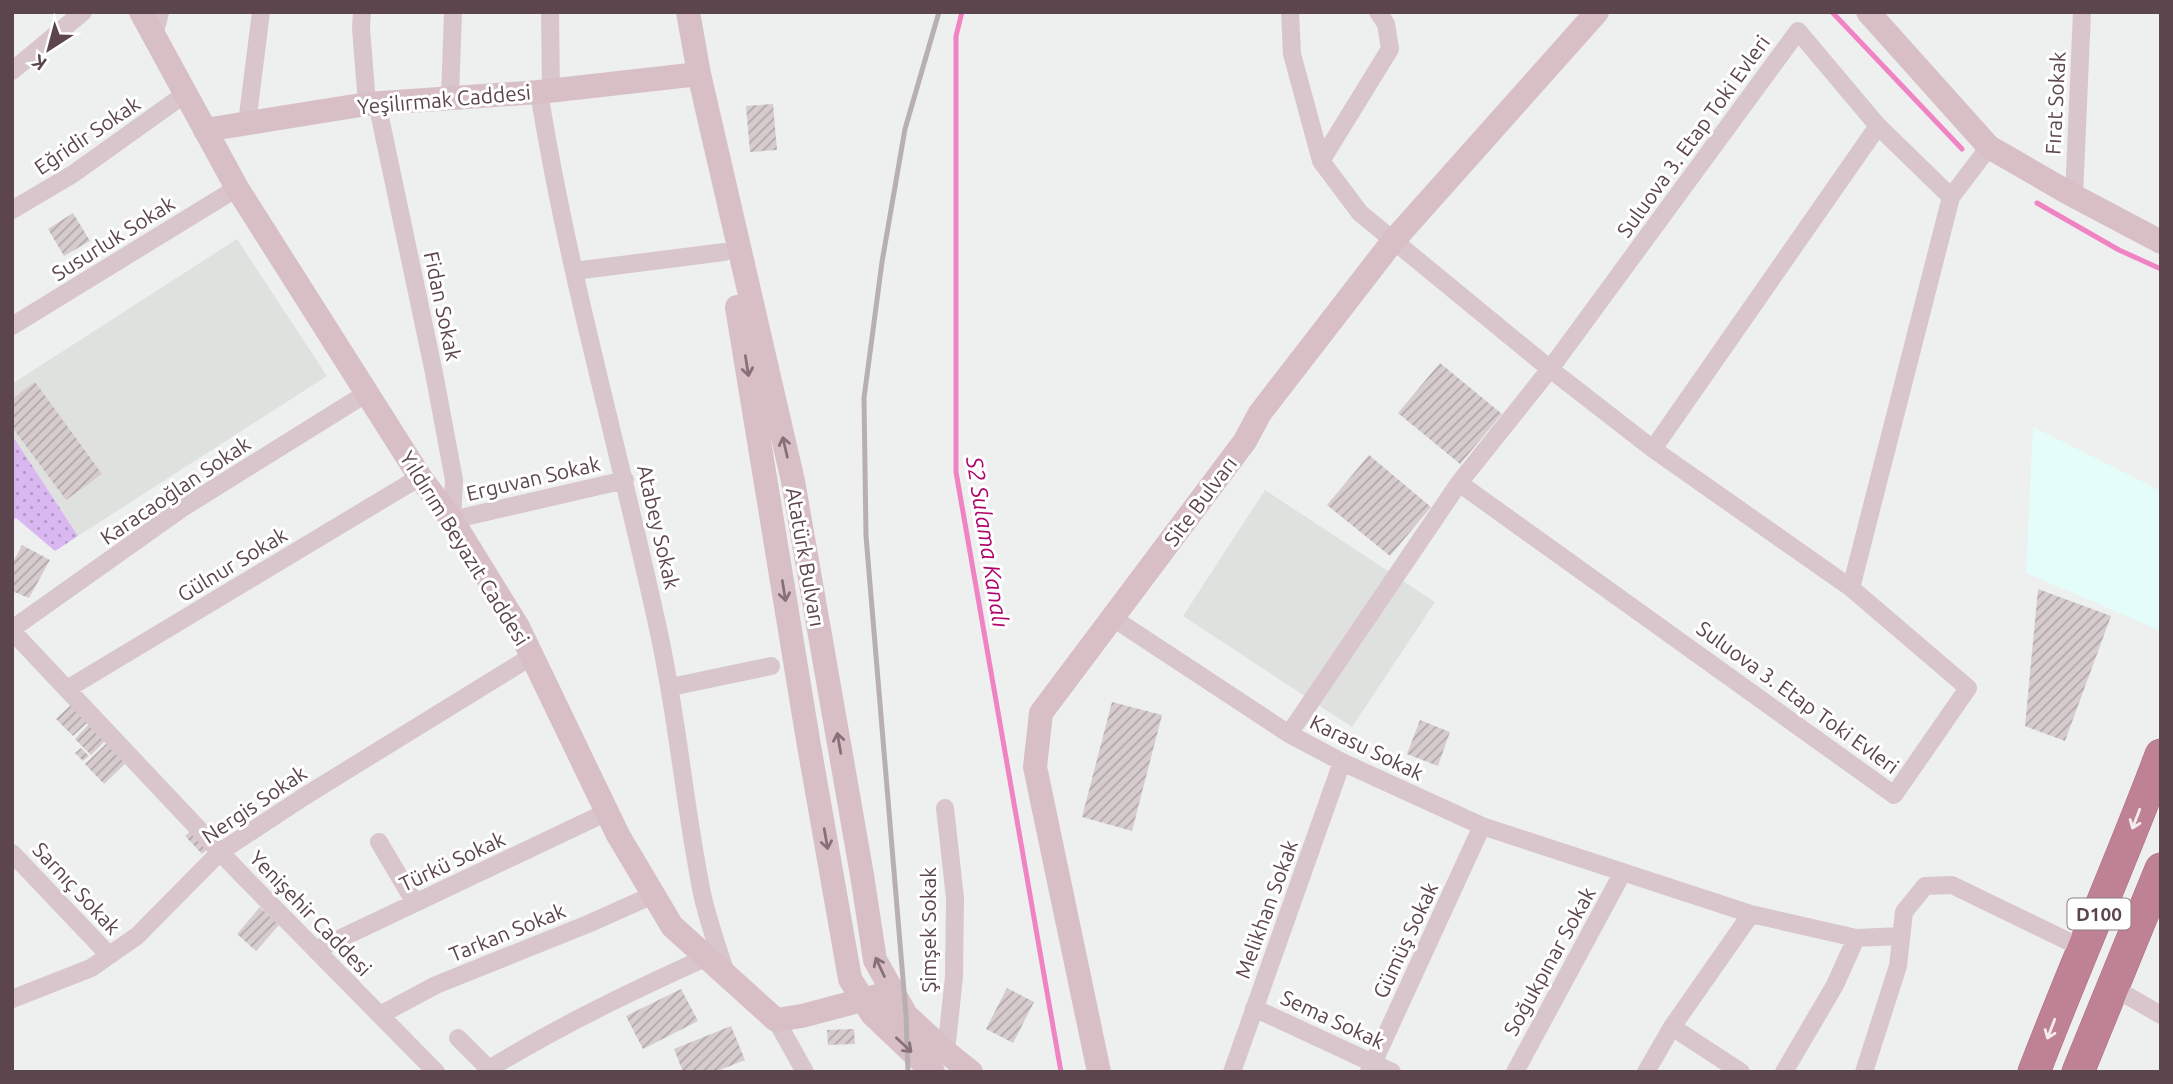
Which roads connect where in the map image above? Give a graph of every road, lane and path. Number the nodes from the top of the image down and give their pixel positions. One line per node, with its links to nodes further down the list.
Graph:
1 (83, 12): 16 (street)
2 (141, 12): 15 (street, Yıldırım Beyazıt Caddesi)
3 (160, 12): 15 (street)
4 (261, 12): 22 (street)
5 (362, 12): 21 (street, Fidan Sokak)
6 (453, 12): 20 (street)
7 (550, 12): 18 (street, Atabey Sokak)
8 (671, 12): 17 (street, Atatürk Bulvarı)
9 (688, 12): 17 (street, Atatürk Bulvarı)
10 (1290, 12): 26 (street, Suluova 3. Etap Toki Evleri)
11 (1378, 12): 26 (street)
12 (1597, 12): 31 (street, Site Bulvarı)
13 (1868, 12): 25 (street)
14 (2082, 12): 29 (street, Fırat Sokak)
15 (154, 36): 19 (street, Yıldırım Beyazıt Caddesi)
16 (12, 71)
17 (691, 75): 18 (street, Yeşilırmak Caddesi); 33 (street, Atatürk Bulvarı); 76 (street, Atatürk Bulvarı, one-way to 17)
18 (545, 91): 20 (street, Yeşilırmak Caddesi); 34 (street, Atabey Sokak)
19 (185, 94): 24 (street, Yıldırım Beyazıt Caddesi); 30 (street, Eğridir Sokak)
20 (450, 98): 21 (street, Yeşilırmak Caddesi)
21 (372, 104): 22 (street, Yeşilırmak Caddesi); 42 (street, Fidan Sokak)
22 (247, 124): 24 (street, Yeşilırmak Caddesi)
23 (1878, 126): 28 (street, Suluova 3. Etap Toki Evleri); 36 (street, Suluova 3. Etap Toki Evleri); 38 (street)
24 (205, 130): 27 (street, Yıldırım Beyazıt Caddesi)
25 (1989, 147): 28 (street); 29 (street)
26 (1321, 161): 31 (street, Suluova 3. Etap Toki Evleri)
27 (237, 188): 35 (street, Susurluk Sokak); 37 (street, Yıldırım Beyazıt Caddesi)
28 (1951, 197): 43 (street)
29 (2074, 197): 32 (street)
30 (12, 211)
31 (1392, 241): 36 (street, Suluova 3. Etap Toki Evleri); 44 (street, Site Bulvarı)
32 (2161, 242)
33 (724, 251): 34 (street); 73 (street, Atatürk Bulvarı, one-way to 73)
34 (573, 271): 40 (street, Atabey Sokak)
35 (12, 326)
36 (1550, 369): 38 (street, Suluova 3. Etap Toki Evleri); 41 (street, Suluova 3. Etap Toki Evleri)
37 (367, 393): 39 (street, Yıldırım Beyazıt Caddesi); 45 (street, Karacaoğlan Sokak)
38 (1653, 449): 43 (street, Suluova 3. Etap Toki Evleri)
39 (420, 477): 42 (street, Yıldırım Beyazıt Caddesi); 49 (street, Gülnur Sokak)
40 (625, 481): 42 (street, Erguvan Sokak); 48 (street, Atabey Sokak)
41 (1459, 483): 43 (street, Suluova 3. Etap Toki Evleri); 50 (street)
42 (452, 520): 46 (street, Yıldırım Beyazıt Caddesi)
43 (1851, 588)
44 (1113, 618): 50 (street, Karasu Sokak); 87 (street, Site Bulvarı)
45 (12, 630): 49 (street, Yenişehir Caddesi)
46 (532, 656): 54 (street, Yıldırım Beyazıt Caddesi); 57 (street, Nergis Sokak)
47 (771, 666): 48 (street)
48 (671, 687): 70 (street, Atabey Sokak)
49 (67, 690): 57 (street, Yenişehir Caddesi)
50 (1290, 734): 52 (street, Karasu Sokak)
51 (2161, 755): 66 (highway, D100, one-way to 66)
52 (1342, 762): 55 (street, Karasu Sokak); 74 (street, Melikhan Sokak)
53 (945, 808): 81 (street, Şimşek Sokak)
54 (607, 812): 61 (street, Yıldırım Beyazıt Caddesi); 62 (street, Türkü Sokak)
55 (1482, 826): 60 (street, Karasu Sokak); 82 (street, Gümüş Sokak)
56 (379, 842): 62 (street)
57 (220, 852): 67 (street, Yenişehir Caddesi); 68 (street, Nergis Sokak)
58 (12, 853): 68 (street, Sarnıç Sokak)
59 (2161, 869): 71 (highway, D100)
60 (1623, 872): 63 (street, Karasu Sokak); 90 (street, Soğukpınar Sokak)
61 (653, 895): 69 (street, Yıldırım Beyazıt Caddesi); 75 (street, Tarkan Sokak)
62 (415, 903): 67 (street, Türkü Sokak)
63 (1751, 914): 65 (street, Karasu Sokak); 79 (street)
64 (1901, 936): 65 (street, Karasu Sokak); 66 (street); 94 (street)
65 (1856, 939): 93 (street)
66 (2082, 948): 95 (highway, D100, one-way to 95)
67 (316, 950): 75 (street, Yenişehir Caddesi)
68 (109, 955): 72 (street, Nergis Sokak)
69 (707, 957): 70 (street, Yıldırım Beyazıt Caddesi); 83 (street)
70 (726, 975): 78 (street, Yıldırım Beyazıt Caddesi)
71 (2113, 988): 77 (street); 96 (highway, D100)
72 (12, 999)
73 (863, 999): 76 (street); 78 (street); 81 (street, Atatürk Bulvarı, one-way to 81)
74 (1255, 1008): 82 (street, Sema Sokak); 88 (street, Melikhan Sokak)
75 (380, 1015): 85 (street, Yenişehir Caddesi)
76 (906, 1015): 81 (street, Atatürk Bulvarı)
77 (2161, 1015)
78 (776, 1020): 84 (street)
79 (1672, 1027): 91 (street); 92 (street)
80 (458, 1038): 83 (street)
81 (939, 1065): 86 (street, Atatürk Bulvarı)
82 (1372, 1067): 89 (street, Sema Sokak)
83 (491, 1070)
84 (798, 1070)
85 (436, 1072)
86 (971, 1072)
87 (1099, 1072)
88 (1233, 1072)
89 (1392, 1072)
90 (1515, 1072)
91 (1646, 1072)
92 (1741, 1072)
93 (1784, 1072)
94 (1864, 1072)
95 (2034, 1072)
96 (2078, 1072)

